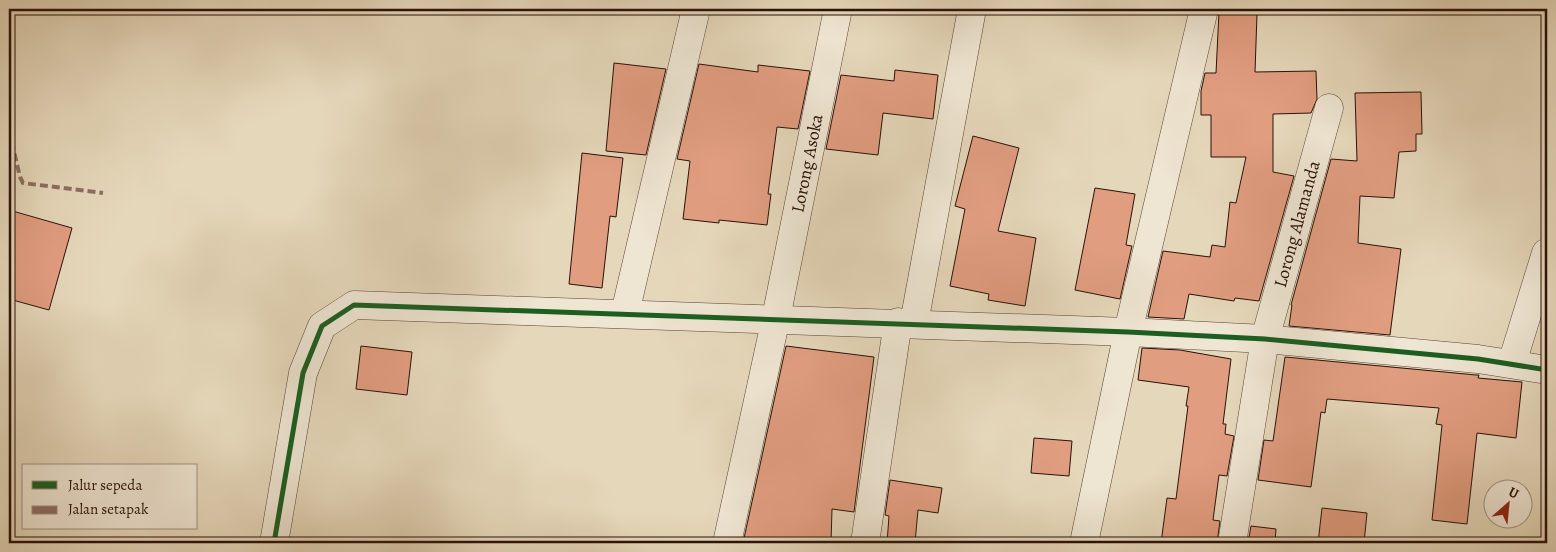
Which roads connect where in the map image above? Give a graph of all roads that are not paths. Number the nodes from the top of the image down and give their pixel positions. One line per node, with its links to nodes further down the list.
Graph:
1 (696, 9): 7 (street)
2 (838, 9): 8 (street, Lorong Asoka)
3 (972, 9): 9 (street)
4 (1204, 9): 10 (street)
5 (1329, 108): 11 (street, Lorong Alamanda)
6 (1546, 253): 12 (street)
7 (625, 313): 8 (street); 14 (street)
8 (776, 318): 9 (street); 15 (street, Lorong Asoka)
9 (906, 323): 10 (street); 16 (street)
10 (1128, 332): 11 (street); 17 (street)
11 (1265, 339): 12 (street); 18 (street, Lorong Alamanda)
12 (1512, 364): 13 (street)
13 (1547, 370)
14 (274, 543)
15 (726, 543)
16 (865, 543)
17 (1084, 543)
18 (1232, 543)

